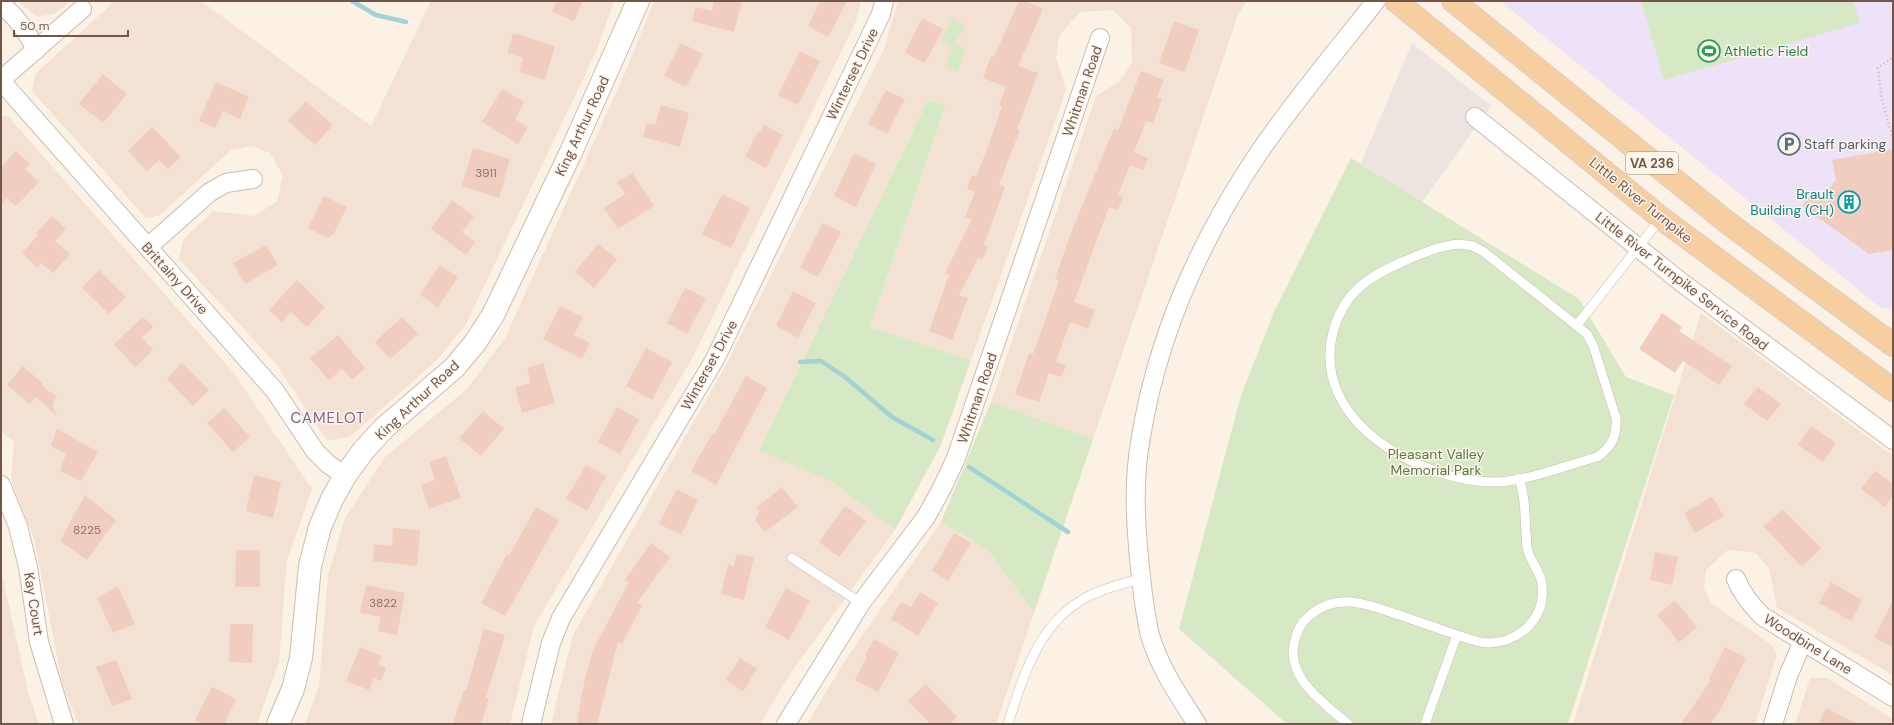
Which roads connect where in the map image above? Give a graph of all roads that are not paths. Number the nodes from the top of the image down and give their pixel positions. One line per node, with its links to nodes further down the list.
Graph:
1 (638, 1): 22 (street, King Arthur Road)
2 (884, 1): 34 (street, Winterset Drive)
3 (1376, 1): 26 (street)
4 (1396, 1): 13 (main road, Little River Turnpike / VA 236)
5 (1453, 1): 16 (main road, VA 236)
6 (1, 4): 9 (street)
7 (82, 9): 9 (street)
8 (1100, 38): 28 (street, Whitman Road)
9 (36, 50): 10 (street)
10 (1, 81): 14 (street, Brittainy Drive)
11 (1475, 117): 15 (street, Little River Turnpike Service Road)
12 (253, 179): 14 (street)
13 (1660, 218): 15 (lane); 20 (main road, Little River Turnpike / VA 236)
14 (148, 247): 22 (street, Brittainy Drive)
15 (1637, 248): 17 (lane); 21 (street, Little River Turnpike Service Road)
16 (1856, 318): 18 (main road); 19 (main road, VA 236)
17 (1578, 325): 23 (lane); 23 (lane)
18 (1893, 335)
19 (1893, 345)
20 (1893, 390)
21 (1893, 440)
22 (345, 476): 33 (street, King Arthur Road)
23 (1519, 478): 29 (lane)
24 (1, 485): 32 (street, Kay Court)
25 (792, 558): 28 (lane)
26 (1141, 579): 36 (lane); 37 (street)
27 (1736, 579): 30 (street, Woodbine Lane)
28 (861, 603): 35 (street, Whitman Road)
29 (1457, 635): 38 (lane); 39 (lane)
30 (1803, 642): 31 (street, Woodbine Lane); 40 (street)
31 (1893, 697)
32 (64, 724)
33 (278, 724)
34 (531, 724)
35 (786, 724)
36 (1008, 724)
37 (1197, 724)
38 (1348, 724)
39 (1425, 724)
40 (1773, 724)

